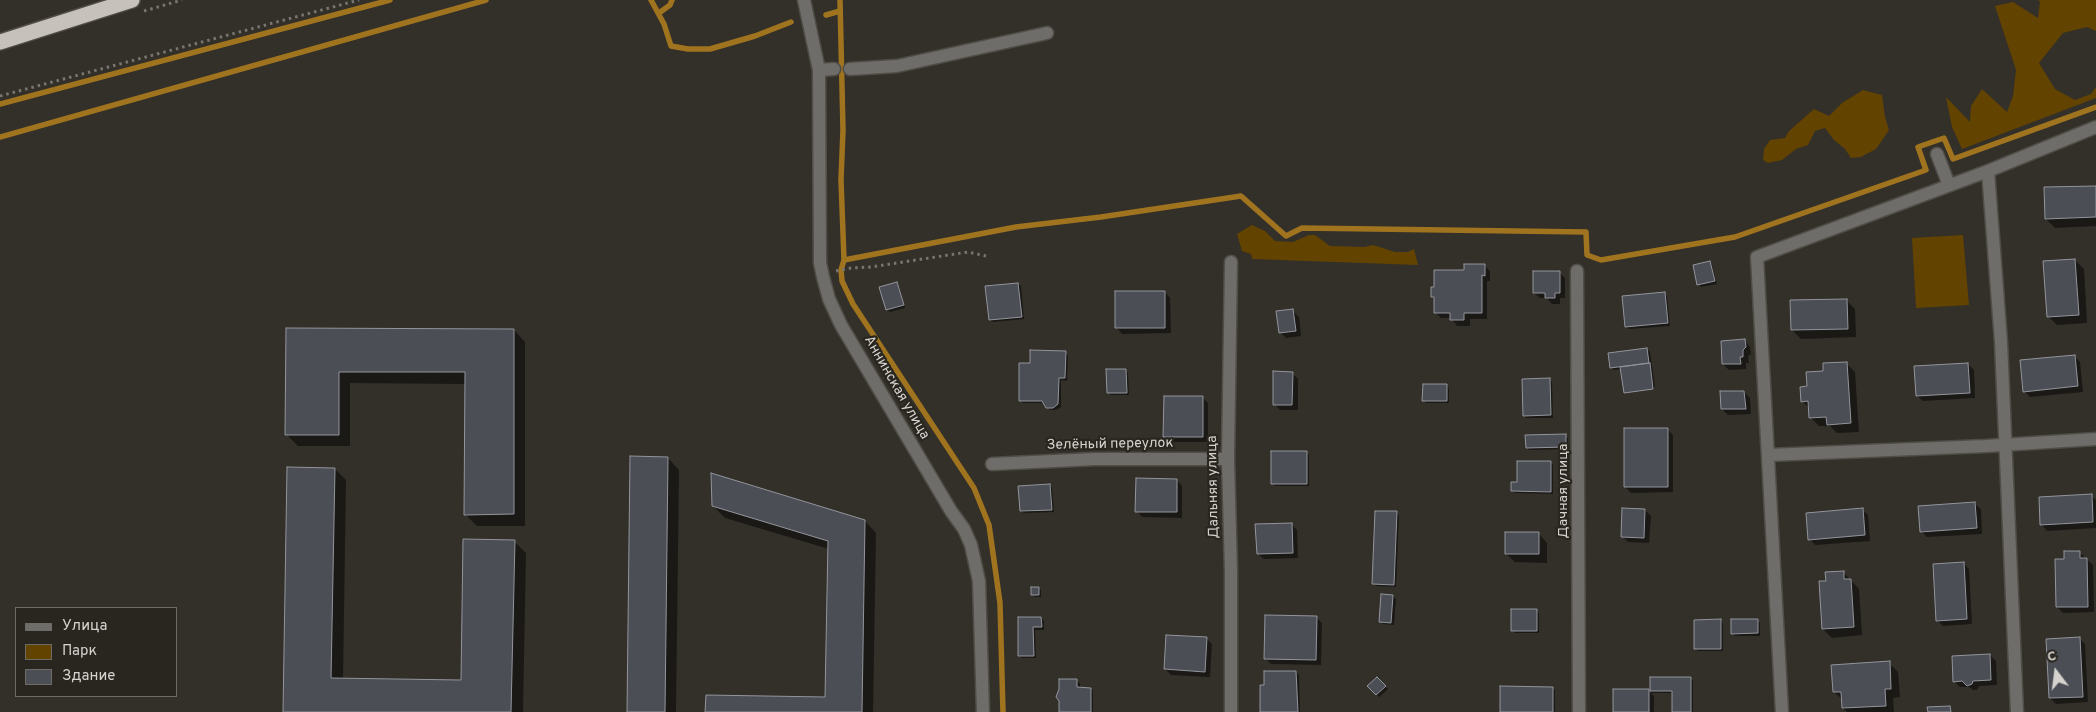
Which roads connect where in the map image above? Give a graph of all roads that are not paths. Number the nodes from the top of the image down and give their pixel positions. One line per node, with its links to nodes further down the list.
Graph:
1 (132, 0): 4 (highway)
2 (804, 0): 7 (street, Аннинская улица)
3 (1047, 33): 5 (street)
4 (0, 42)
5 (850, 68)
6 (834, 69): 7 (street)
7 (819, 70): 19 (street, Аннинская улица)
8 (2096, 127): 10 (street)
9 (1937, 154): 11 (street)
10 (1988, 171): 11 (street); 15 (street)
11 (1948, 185): 16 (street)
12 (1230, 262): 17 (street, Дальняя улица)
13 (1578, 271): 21 (street, Дачная улица)
14 (2096, 439): 15 (street)
15 (2004, 445): 16 (street); 23 (street)
16 (1768, 455): 22 (street)
17 (1228, 459): 18 (street, Зелёный переулок); 20 (street, Дальняя улица)
18 (992, 464)
19 (983, 712)
20 (1231, 712)
21 (1579, 712)
22 (1782, 712)
23 (2017, 712)

